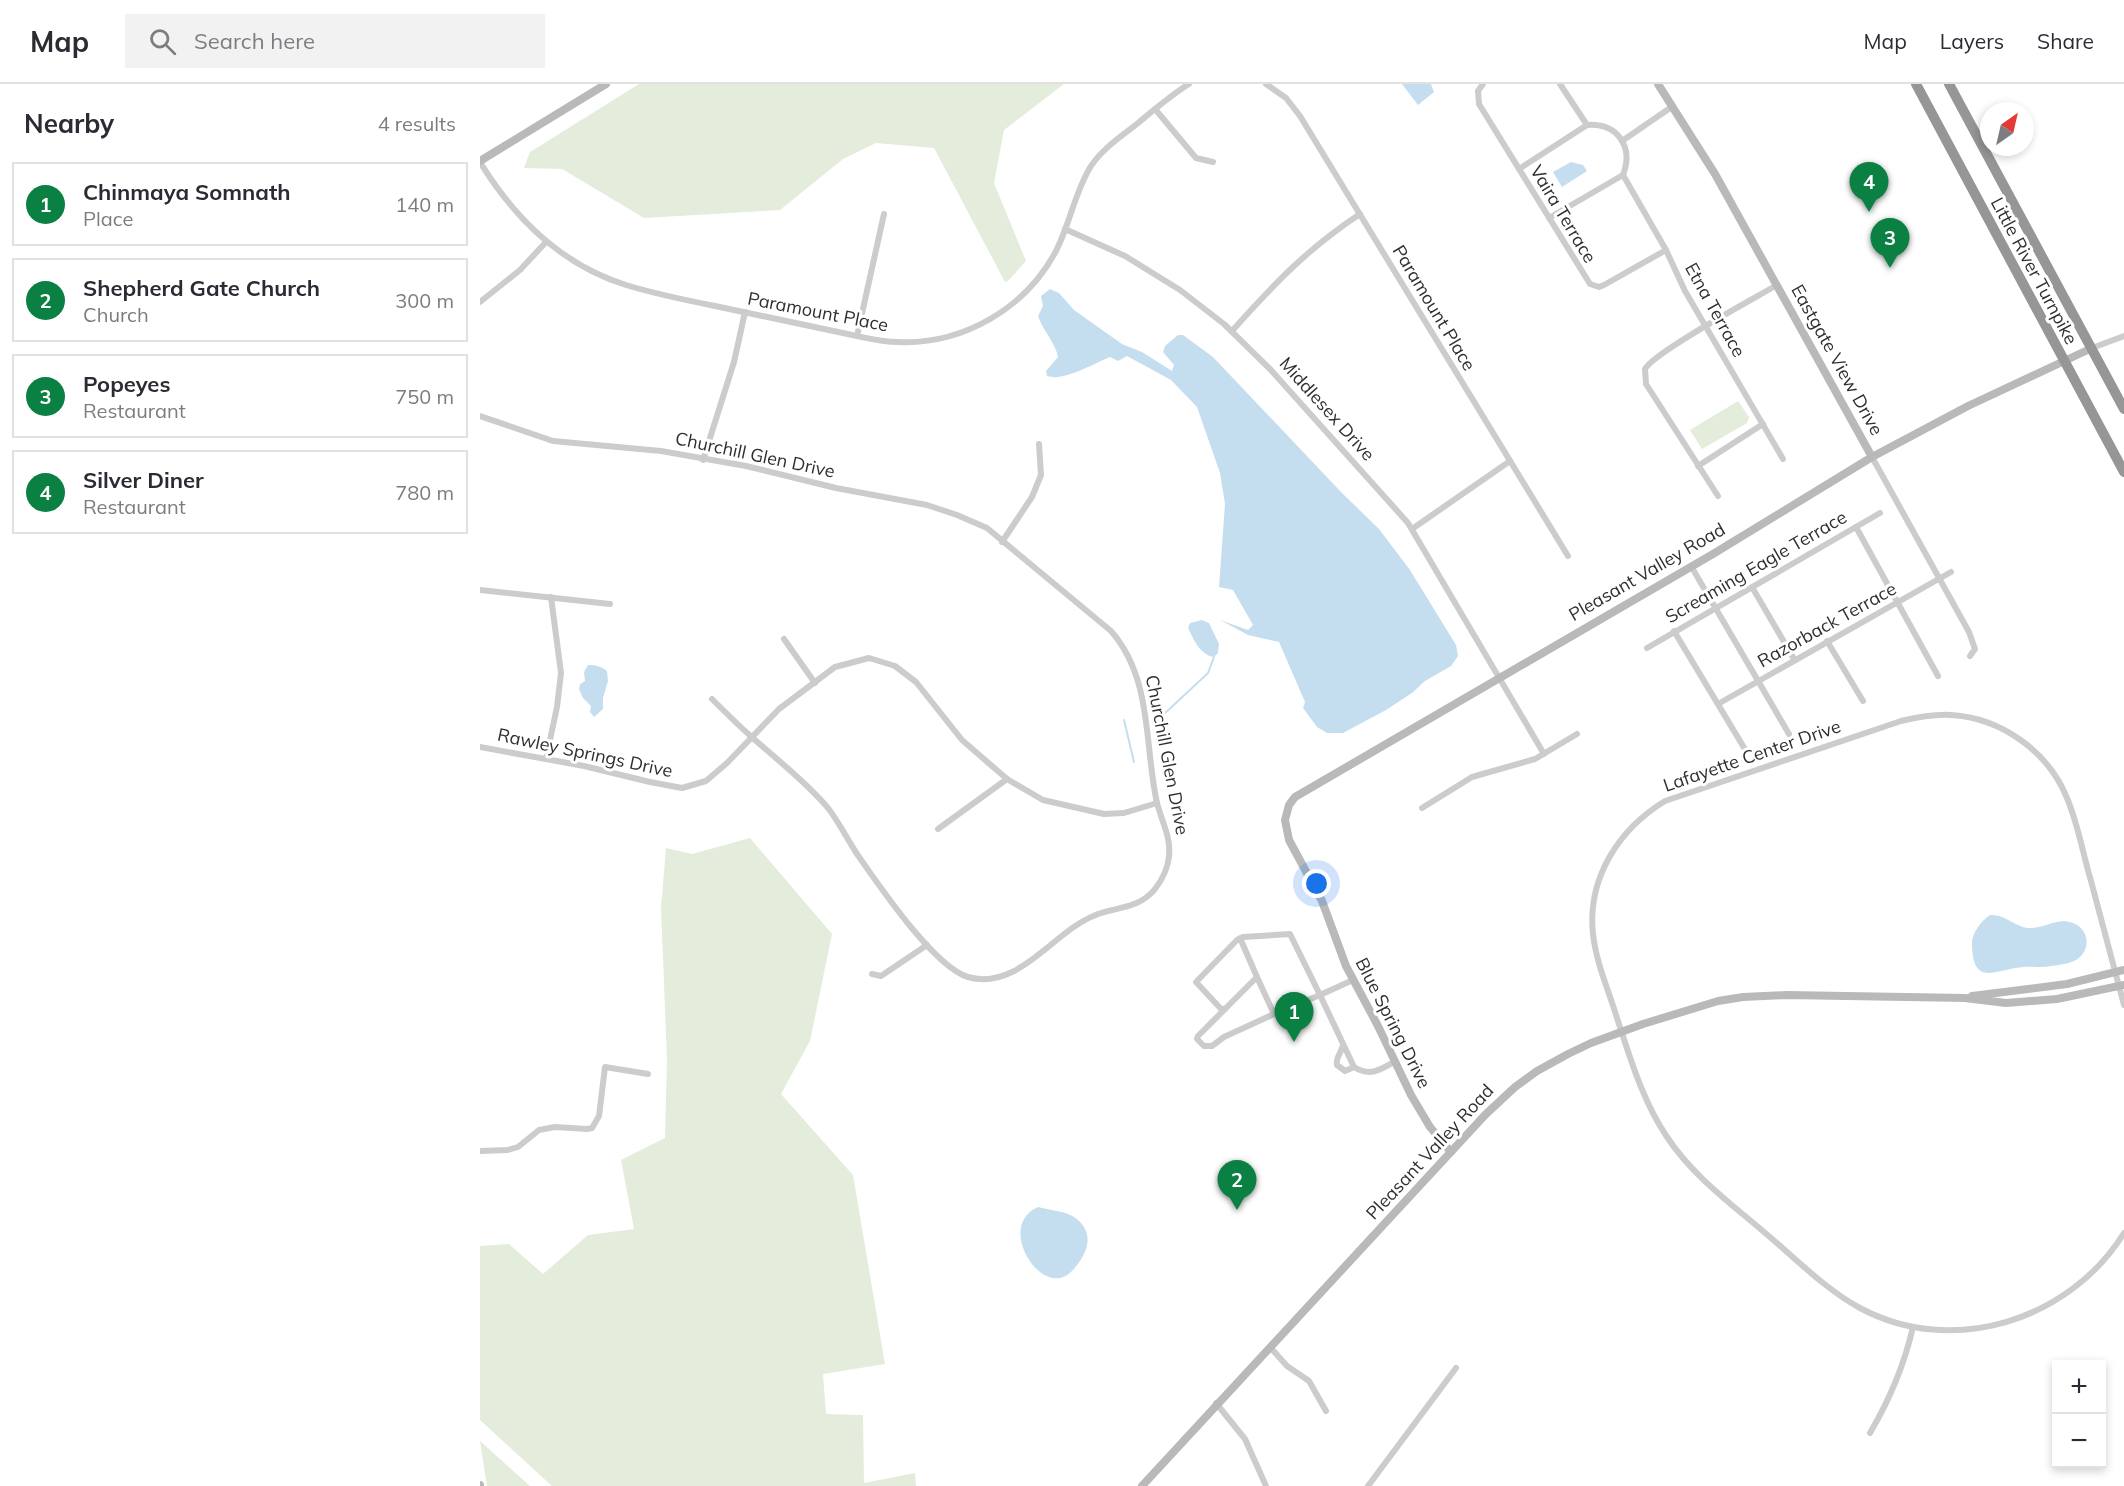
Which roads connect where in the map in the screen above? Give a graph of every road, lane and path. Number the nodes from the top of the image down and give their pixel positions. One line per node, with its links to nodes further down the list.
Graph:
1 (606, 84): 13 (street)
2 (1189, 84): 10 (street, Paramount Place)
3 (1266, 84): 18 (street, Paramount Place)
4 (1483, 84): 15 (street, Vaira Terrace)
5 (1560, 84): 11 (street)
6 (1658, 84): 9 (street, Eastgate View Drive)
7 (1916, 84): 31 (highway, Little River Turnpike)
8 (1949, 84): 30 (highway, Little River Turnpike)
9 (1673, 106): 12 (street); 23 (street, Eastgate View Drive)
10 (1155, 109): 14 (street); 20 (street, Paramount Place)
11 (1587, 125): 12 (street); 15 (street)
12 (1622, 141): 16 (street)
13 (480, 162): 21 (street, Paramount Place)
14 (1213, 162)
15 (1519, 169): 19 (street, Vaira Terrace)
16 (1623, 175): 19 (street); 22 (street, Etna Terrace)
17 (884, 214): 28 (street)
18 (1360, 214): 27 (street); 39 (street, Paramount Place)
19 (1549, 218): 22 (street, Vaira Terrace)
20 (1065, 229): 27 (street, Middlesex Drive); 28 (street, Paramount Place)
21 (546, 242): 24 (street); 25 (street, Paramount Place)
22 (1666, 250): 26 (street, Etna Terrace)
23 (1777, 285): 26 (street); 36 (street, Eastgate View Drive)
24 (480, 302)
25 (745, 312): 28 (street, Paramount Place); 38 (street)
26 (1706, 327): 34 (street, Etna Terrace); 40 (street)
27 (1232, 331): 45 (street, Middlesex Drive)
28 (858, 336)
29 (2124, 336): 30 (street, Pleasant Valley Road)
30 (2092, 348): 31 (street, Pleasant Valley Road); 32 (highway, Little River Turnpike)
31 (2063, 360): 36 (street, Pleasant Valley Road); 41 (highway, Little River Turnpike)
32 (2124, 409)
33 (480, 416): 38 (street, Churchill Glen Drive)
34 (1763, 424): 37 (street, Etna Terrace); 40 (street)
35 (1039, 444): 46 (street)
36 (1872, 457): 48 (street, Pleasant Valley Road); 50 (street, Eastgate View Drive)
37 (1783, 459)
38 (704, 460): 46 (street, Churchill Glen Drive)
39 (1510, 461): 45 (street); 47 (street, Paramount Place)
40 (1698, 466): 42 (street)
41 (2124, 472)
42 (1718, 496)
43 (1880, 513): 44 (street, Screaming Eagle Terrace)
44 (1856, 527): 51 (street, Screaming Eagle Terrace); 54 (street)
45 (1412, 529): 64 (street, Middlesex Drive)
46 (1002, 542): 78 (street, Churchill Glen Drive)
47 (1568, 556)
48 (1691, 566): 56 (street); 64 (street, Pleasant Valley Road)
49 (1951, 572): 50 (street, Razorback Terrace)
50 (1939, 579): 54 (street, Razorback Terrace); 61 (street, Eastgate View Drive)
51 (1752, 587): 56 (street, Screaming Eagle Terrace); 62 (street)
52 (480, 590): 53 (street)
53 (551, 597): 55 (street); 76 (street)
54 (1897, 602): 59 (street, Razorback Terrace); 63 (street)
55 (610, 604)
56 (1714, 609): 57 (street, Screaming Eagle Terrace); 65 (street)
57 (1674, 631): 60 (street, Screaming Eagle Terrace); 69 (street)
58 (784, 639): 66 (street)
59 (1827, 641): 62 (street, Razorback Terrace); 68 (street)
60 (1647, 648)
61 (1970, 656)
62 (1794, 659): 65 (street, Razorback Terrace)
63 (1938, 676)
64 (1500, 677): 75 (street, Middlesex Drive); 81 (street, Pleasant Valley Road)
65 (1758, 681): 69 (street, Razorback Terrace); 71 (street)
66 (815, 683): 72 (street, Rawley Springs Drive); 77 (street, Rawley Springs Drive)
67 (712, 699): 72 (street, Churchill Glen Drive)
68 (1863, 701)
69 (1718, 704): 74 (street)
70 (1577, 734): 75 (street)
71 (1789, 734)
72 (753, 738): 76 (street, Rawley Springs Drive); 83 (street, Churchill Glen Drive)
73 (480, 747): 76 (street, Rawley Springs Drive)
74 (1746, 751)
75 (1544, 753): 79 (street)
76 (546, 759)
77 (1007, 779): 78 (street, Rawley Springs Drive); 80 (street)
78 (1157, 803): 83 (street, Churchill Glen Drive)
79 (1422, 808)
80 (938, 829)
81 (1322, 901): 87 (street, Blue Spring Drive)
82 (1240, 938): 86 (street); 89 (street); 92 (street)
83 (927, 945): 85 (street)
84 (2120, 971): 88 (street, Lafayette Center Drive); 90 (street, Pleasant Valley Road); 94 (street, Lafayette Center Drive)
85 (872, 974)
86 (1257, 977): 92 (street); 93 (street)
87 (1353, 980): 89 (street); 96 (street, Blue Spring Drive)
88 (2122, 986): 90 (street, Pleasant Valley Road); 91 (street, Lafayette Center Drive)
89 (1320, 995): 93 (street); 95 (street)
90 (1965, 998): 94 (street, Pleasant Valley Road)
91 (2124, 1005)
92 (1226, 1008): 93 (street)
93 (1274, 1014)
94 (1622, 1031): 100 (street, Pleasant Valley Road); 102 (street, Lafayette Center Drive)
95 (1343, 1044): 97 (street); 97 (street)
96 (1395, 1062): 97 (street); 100 (street, Blue Spring Drive)
97 (1354, 1067)
98 (648, 1074): 99 (street)
99 (480, 1150)
100 (1451, 1152): 103 (street, Pleasant Valley Road)
101 (2124, 1233): 102 (street, Lafayette Center Drive)
102 (1913, 1327): 107 (street)
103 (1270, 1347): 105 (street, Pleasant Valley Road); 106 (street)
104 (1456, 1368): 110 (street)
105 (1216, 1403): 108 (street, Pleasant Valley Road); 109 (street)
106 (1326, 1411)
107 (1870, 1433)
108 (1142, 1486)
109 (1266, 1486)
110 (1368, 1486)

